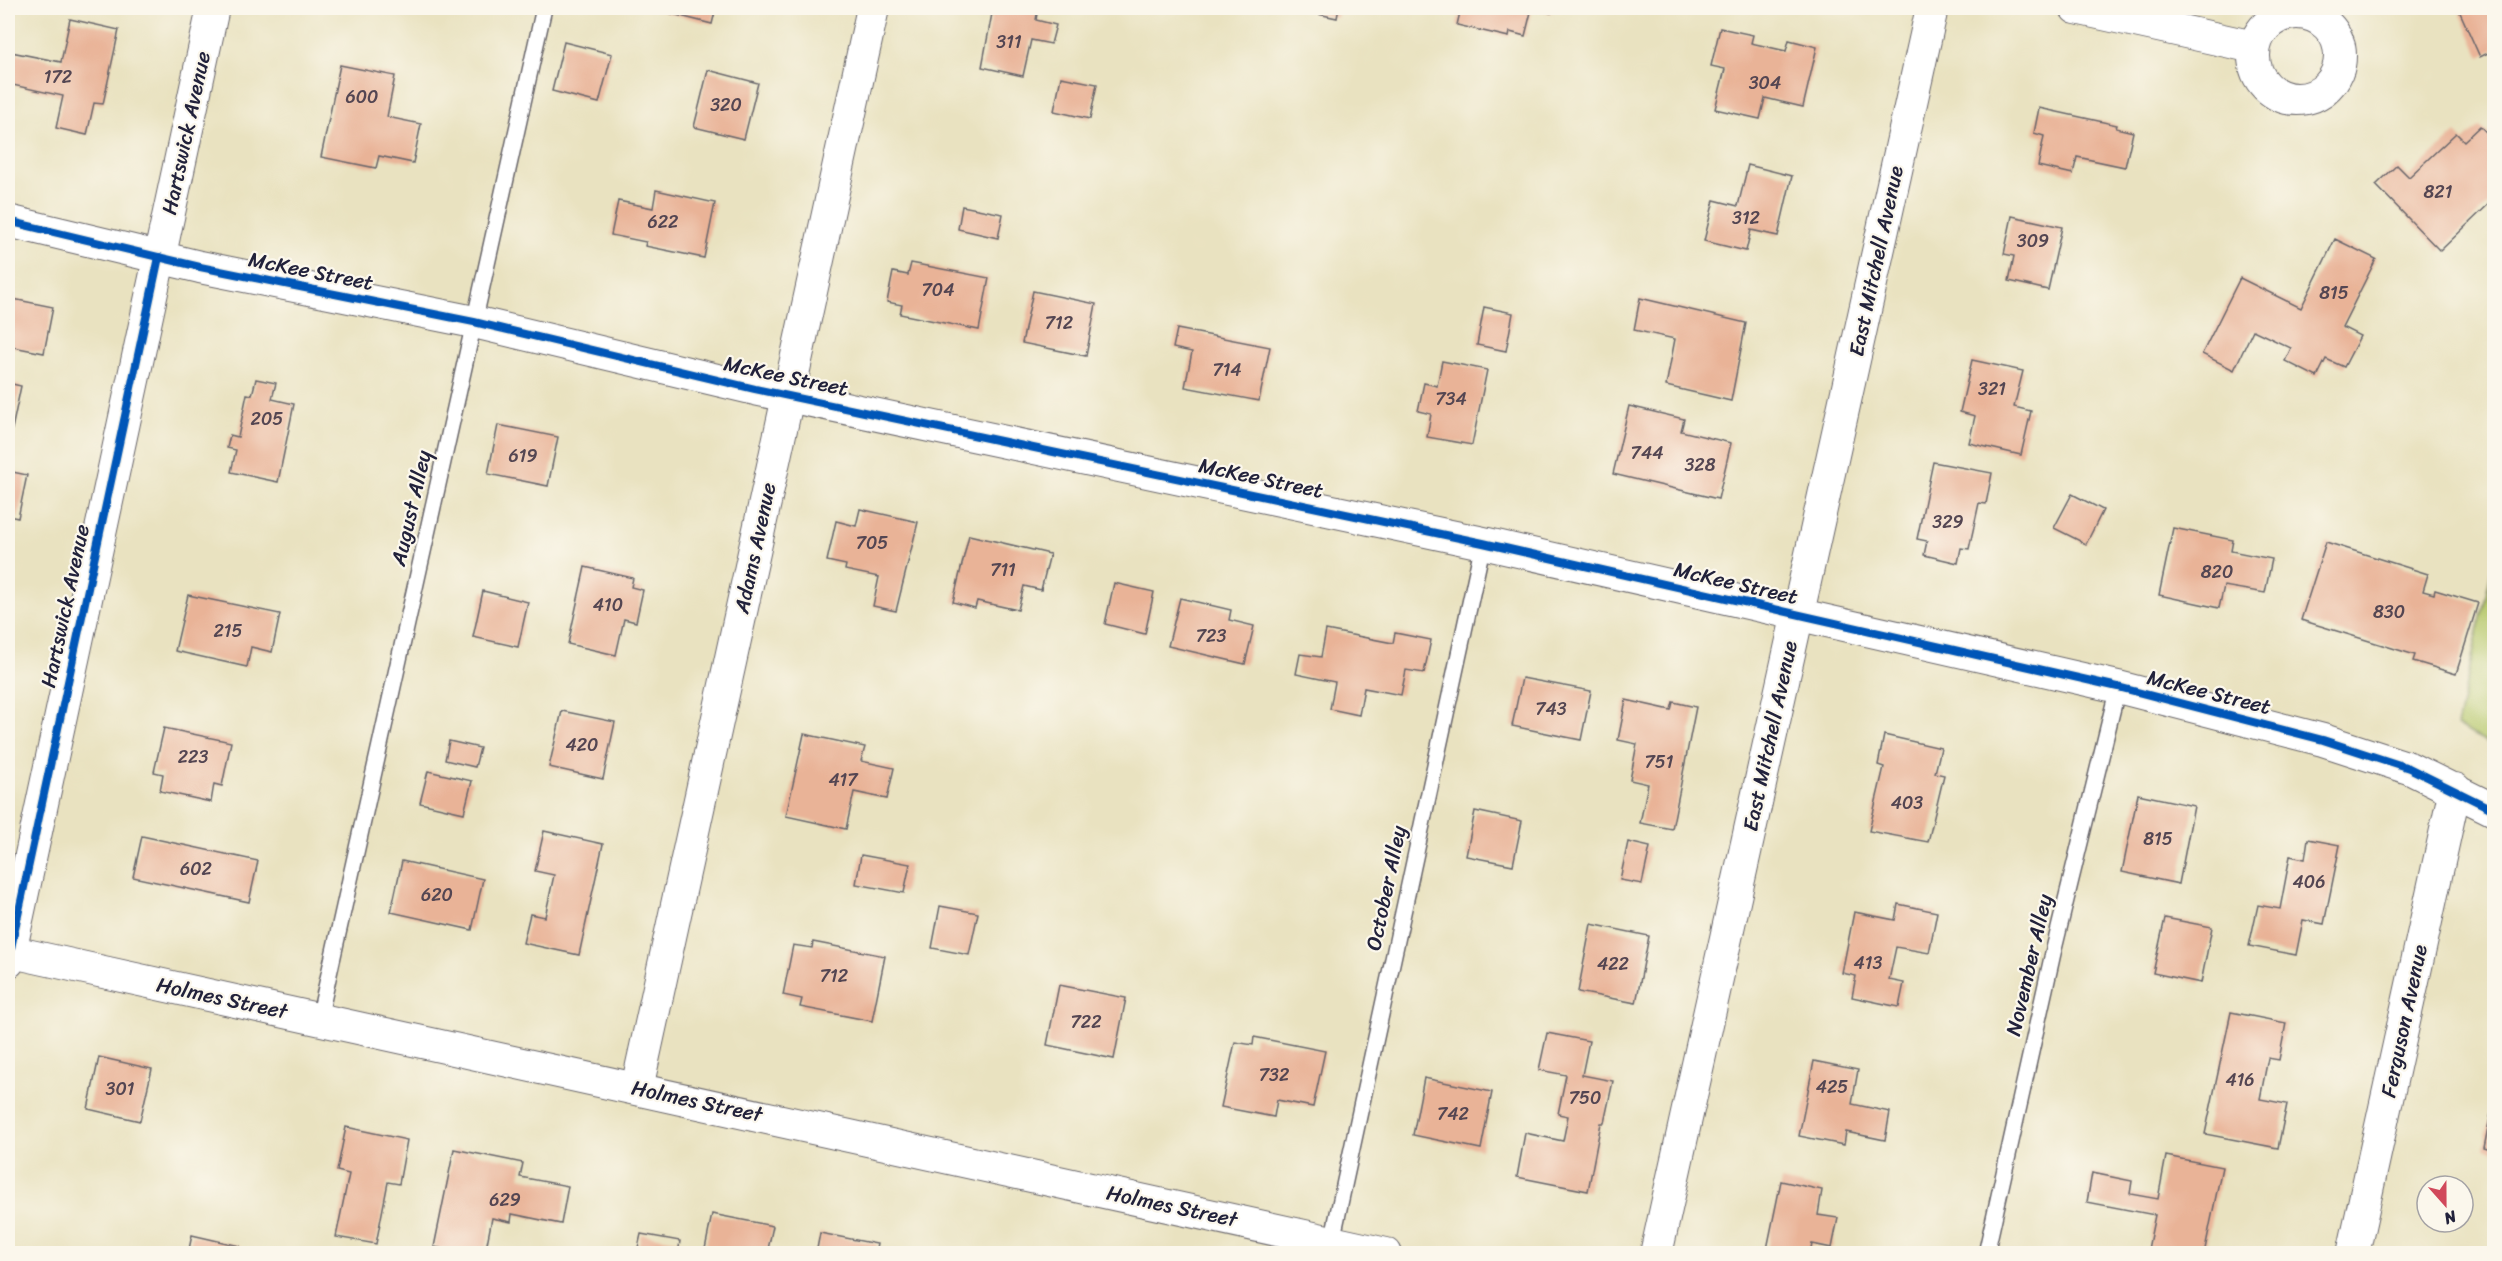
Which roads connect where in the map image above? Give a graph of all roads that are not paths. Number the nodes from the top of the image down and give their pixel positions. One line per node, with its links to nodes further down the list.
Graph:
1 (213, 8): 8 (street, Hartswick Avenue)
2 (544, 8): 9 (lane, August Alley)
3 (873, 8): 10 (street, Adams Avenue)
4 (1932, 8): 12 (street, East Mitchell Avenue)
5 (2076, 8): 6 (street)
6 (2254, 47)
7 (8, 221): 8 (street, McKee Street)
8 (159, 257): 9 (street, McKee Street); 16 (street, Hartswick Avenue)
9 (474, 322): 10 (street, McKee Street); 17 (lane, August Alley)
10 (788, 396): 11 (street, McKee Street); 18 (street, Adams Avenue)
11 (1483, 543): 12 (street, McKee Street); 19 (lane, October Alley)
12 (1797, 615): 13 (street, McKee Street); 21 (street, East Mitchell Avenue)
13 (2118, 687): 14 (street, McKee Street); 22 (lane, November Alley)
14 (2455, 789): 15 (street, McKee Street); 23 (street, Ferguson Avenue)
15 (2494, 810)
16 (8, 954): 17 (street, Holmes Street)
17 (319, 1019): 18 (street, Holmes Street)
18 (637, 1088): 19 (street, Holmes Street)
19 (1332, 1241): 20 (street, Holmes Street)
20 (1386, 1254)
21 (1656, 1254)
22 (1986, 1254)
23 (2353, 1254)

